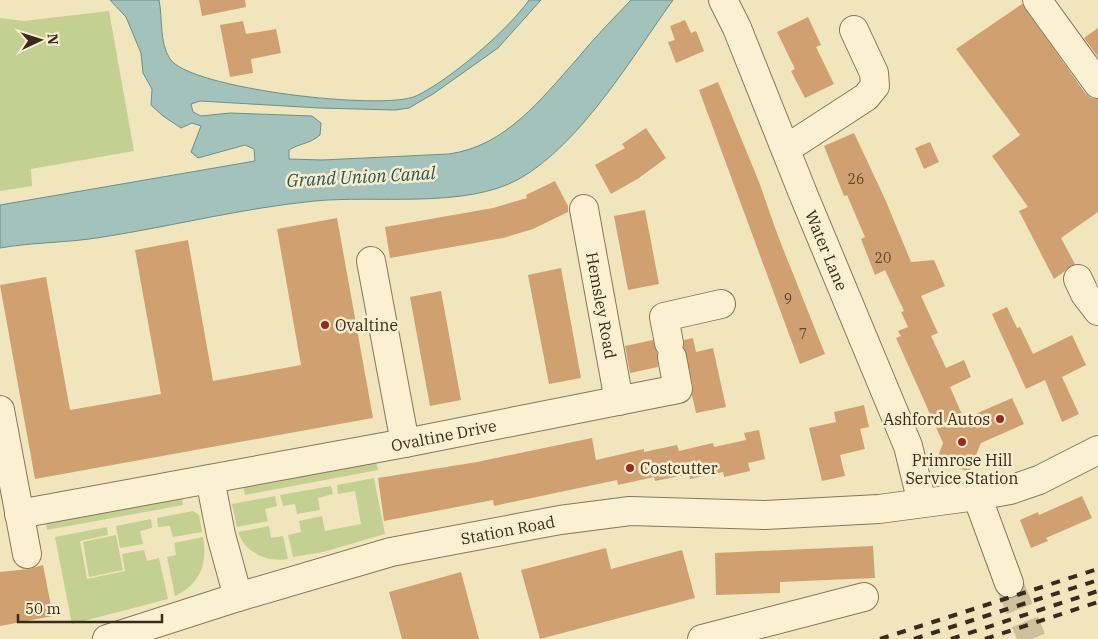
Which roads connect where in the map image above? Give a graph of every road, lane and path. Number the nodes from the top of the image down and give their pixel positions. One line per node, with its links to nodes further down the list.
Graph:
1 (723, 0): 5 (street, Water Lane)
2 (1037, 0): 4 (street)
3 (854, 30): 5 (street)
4 (1098, 84)
5 (786, 149): 18 (street, Water Lane)
6 (584, 209): 11 (street, Hemsley Road)
7 (371, 262): 14 (street)
8 (1078, 278): 10 (street)
9 (721, 304): 11 (street, Ovaltine Drive)
10 (1098, 311)
11 (619, 401): 14 (street, Ovaltine Drive)
12 (0, 410): 13 (street)
13 (3, 439): 19 (street)
14 (405, 443): 16 (street, Ovaltine Drive)
15 (1098, 450): 17 (street, Station Road)
16 (210, 479): 19 (street, Ovaltine Drive); 22 (street)
17 (977, 496): 18 (street, Station Road); 21 (street)
18 (922, 503): 22 (street, Station Road)
19 (19, 514): 20 (street)
20 (27, 554)
21 (1009, 583)
22 (238, 597): 24 (street, Station Road)
23 (864, 598): 25 (street)
24 (107, 639)
25 (702, 639)

